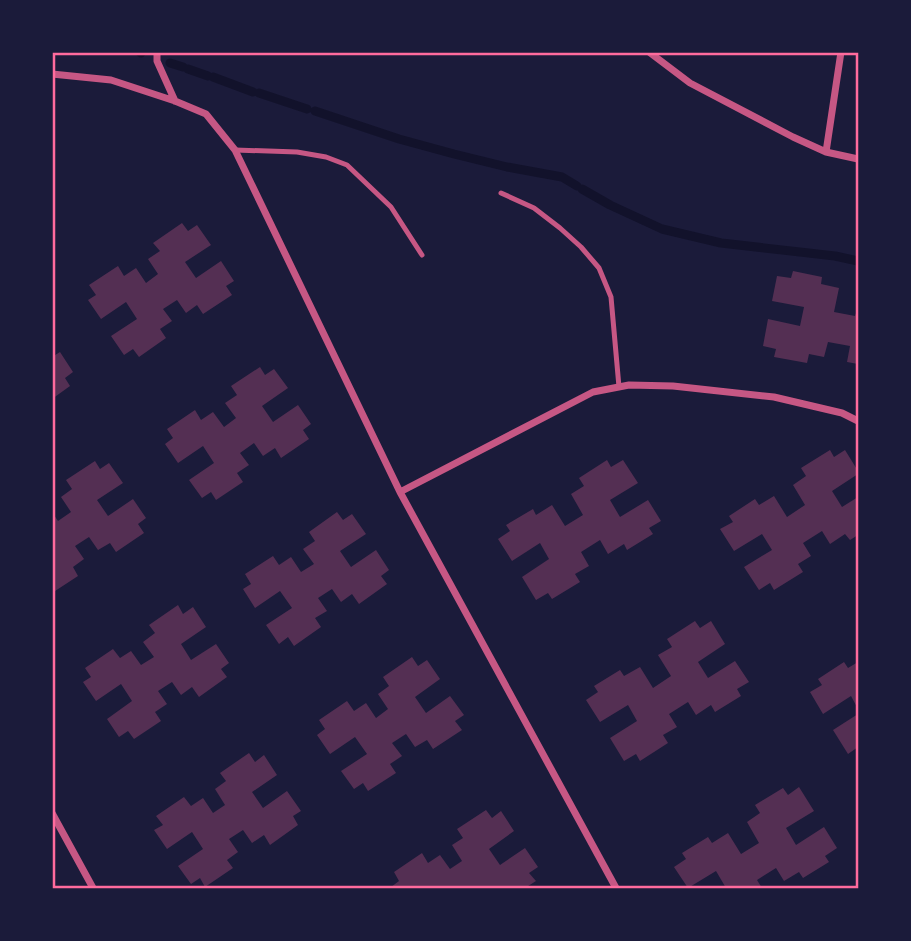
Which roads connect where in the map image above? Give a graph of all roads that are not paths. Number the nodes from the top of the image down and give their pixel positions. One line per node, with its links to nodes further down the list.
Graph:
1 (157, 52): 5 (street)
2 (649, 52): 7 (street)
3 (841, 52): 7 (street)
4 (52, 74): 5 (street)
5 (175, 101): 6 (street)
6 (234, 150): 10 (lane); 13 (street)
7 (825, 152): 8 (street)
8 (859, 159)
9 (501, 193): 11 (lane)
10 (422, 255)
11 (618, 387): 12 (street); 13 (street)
12 (859, 421)
13 (400, 492): 16 (street)
14 (52, 813): 15 (street)
15 (93, 888)
16 (616, 888)

